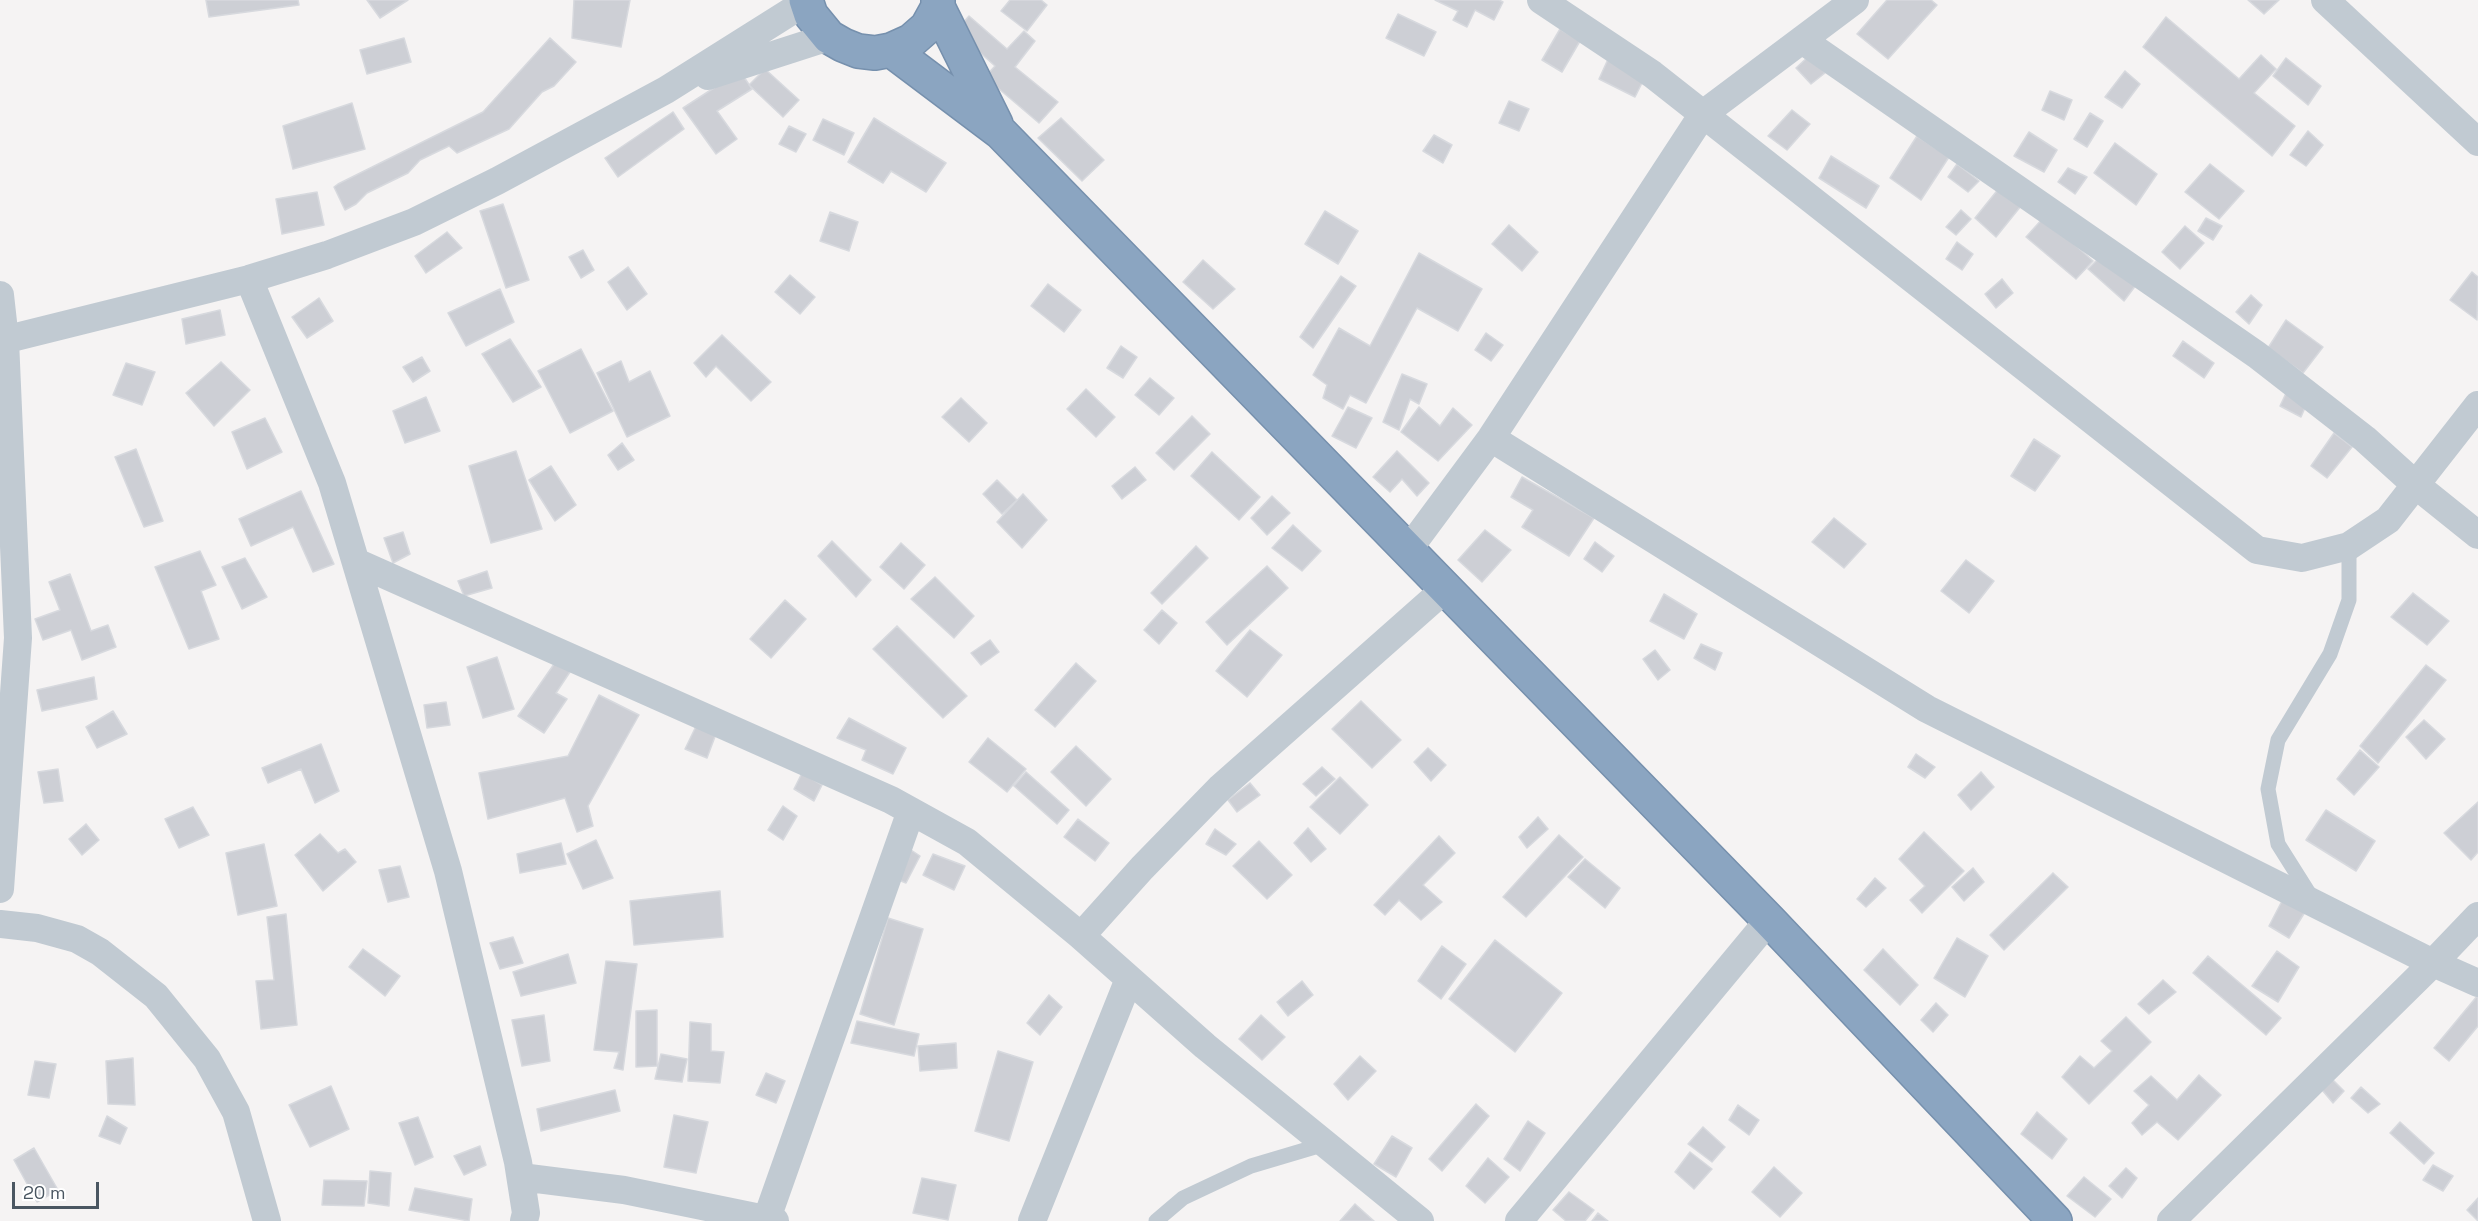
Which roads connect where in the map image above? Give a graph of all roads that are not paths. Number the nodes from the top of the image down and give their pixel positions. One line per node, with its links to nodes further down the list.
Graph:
1 (1541, 0): 10 (street)
2 (1855, 0): 7 (street)
3 (2325, 0): 12 (street)
4 (806, 1): 6 (highway); 9 (street)
5 (938, 4): 8 (highway); 11 (highway)
6 (829, 37): 8 (highway); 9 (street)
7 (1802, 40): 10 (street); 18 (street)
8 (891, 50): 11 (highway)
9 (666, 90): 13 (street)
10 (1703, 114): 17 (street); 20 (street)
11 (1000, 132): 21 (highway)
12 (2478, 142)
13 (249, 279): 15 (street); 22 (street)
14 (0, 295): 15 (street)
15 (2, 340): 25 (street)
16 (2478, 405): 18 (street)
17 (1491, 438): 21 (street); 26 (street)
18 (2416, 486): 19 (street); 20 (street)
19 (2478, 535)
20 (2349, 546): 26 (lane)
21 (1407, 550): 23 (highway)
22 (356, 562): 24 (street); 35 (street)
23 (1445, 589): 28 (highway); 30 (street)
24 (911, 811): 30 (street); 36 (street)
25 (0, 889)
26 (2317, 905): 31 (street)
27 (2478, 916): 31 (street)
28 (1769, 920): 42 (street); 43 (highway)
29 (0, 924): 37 (street)
30 (1081, 936): 32 (street)
31 (2433, 963): 33 (street); 44 (street)
32 (1129, 979): 34 (street); 39 (street)
33 (2478, 982)
34 (1325, 1144): 40 (lane); 41 (street)
35 (521, 1177): 36 (street); 38 (street)
36 (769, 1220)
37 (267, 1221)
38 (524, 1221)
39 (1032, 1221)
40 (1156, 1221)
41 (1420, 1221)
42 (1519, 1221)
43 (2055, 1221)
44 (2171, 1221)

